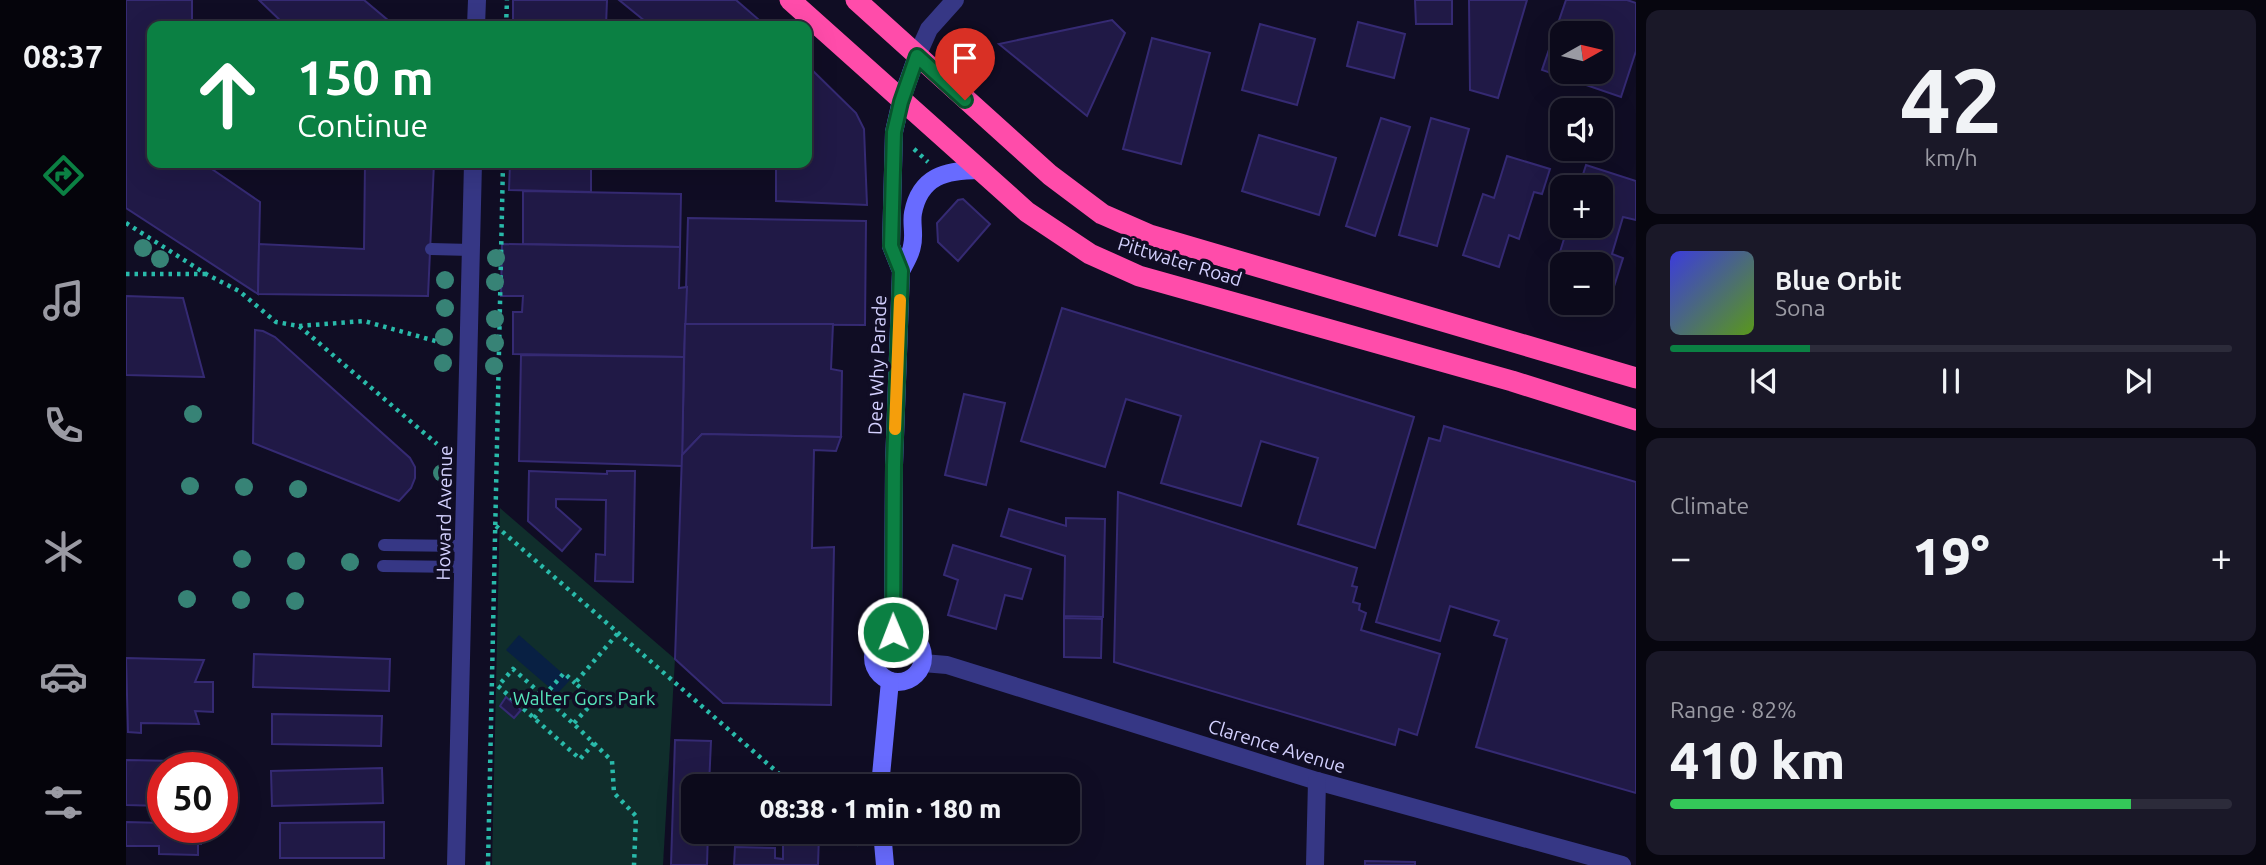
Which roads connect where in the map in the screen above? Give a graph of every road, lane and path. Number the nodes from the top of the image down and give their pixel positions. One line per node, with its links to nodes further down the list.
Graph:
1 (477, 0): 6 (street)
2 (507, 0): 7 (path)
3 (790, 0): 9 (highway, Pittwater Road)
4 (856, 0): 8 (highway, Pittwater Road)
5 (955, 0): 8 (street)
6 (476, 21)
7 (506, 21)
8 (917, 56): 9 (main road, Dee Why Parade); 23 (highway, Pittwater Road)
9 (901, 102): 14 (highway, Pittwater Road); 18 (main road, Dee Why Parade)
10 (908, 144): 11 (path)
11 (929, 162)
12 (473, 168): 17 (street, Howard Avenue)
13 (503, 168): 26 (path)
14 (979, 170): 18 (main road); 24 (highway, Pittwater Road)
15 (126, 223): 20 (path)
16 (431, 249): 17 (lane)
17 (471, 250): 28 (street, Howard Avenue)
18 (901, 271): 32 (main road, Dee Why Parade)
19 (126, 274): 20 (path)
20 (206, 274): 21 (path)
21 (299, 326): 22 (path); 25 (path)
22 (439, 342)
23 (1636, 379)
24 (1636, 420)
25 (437, 444)
26 (495, 525): 31 (path); 46 (path)
27 (383, 545): 28 (lane)
28 (464, 546): 30 (street, Howard Avenue)
29 (383, 566): 30 (lane)
30 (463, 567): 45 (street, Howard Avenue)
31 (619, 632): 35 (path); 41 (path)
32 (893, 632): 33 (main road); 34 (main road)
33 (923, 663): 34 (main road); 43 (street, Clarence Avenue)
34 (890, 681): 42 (main road)
35 (575, 683): 36 (path); 39 (path)
36 (544, 696): 37 (path); 38 (path)
37 (549, 701): 38 (path); 39 (path)
38 (534, 718): 40 (path)
39 (575, 723): 40 (path)
40 (594, 743): 47 (path)
41 (779, 774)
42 (881, 774)
43 (1317, 781): 49 (street); 50 (street, Clarence Avenue)
44 (883, 844): 48 (main road)
45 (457, 865)
46 (488, 865)
47 (634, 865)
48 (885, 865)
49 (1315, 865)
50 (1622, 865)

